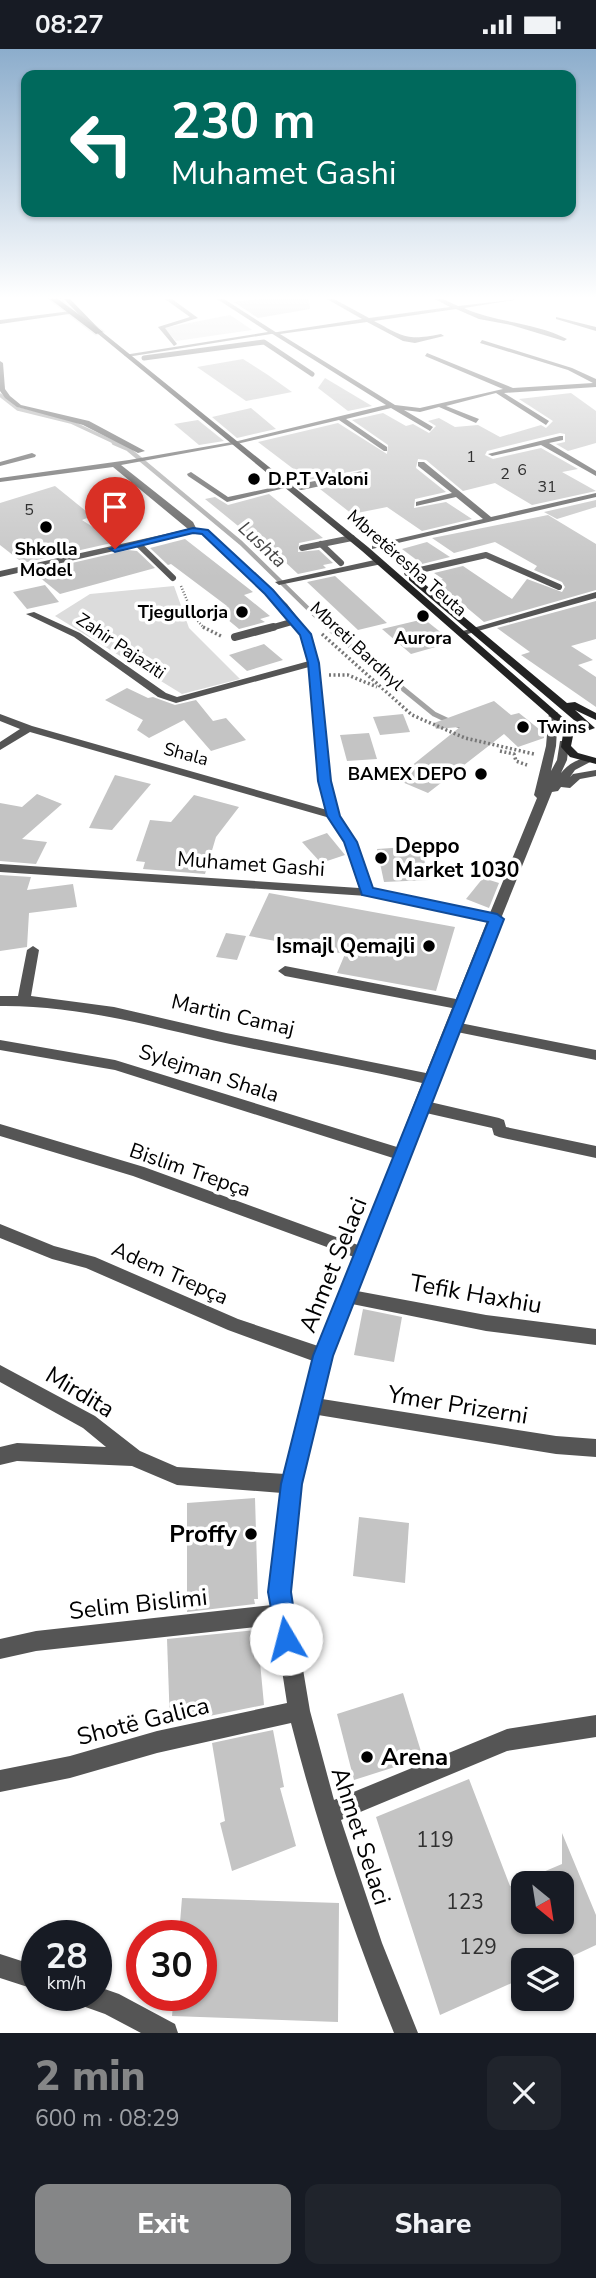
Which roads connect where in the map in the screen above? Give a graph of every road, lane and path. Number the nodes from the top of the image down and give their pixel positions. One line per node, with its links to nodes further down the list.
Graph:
1 (4, 392): 19 (street)
2 (178, 392): 16 (main road, Mbretëresha Teuta)
3 (178, 392): 16 (main road, Mbretëresha Teuta)
4 (367, 392): 8 (street)
5 (495, 392): 9 (street)
6 (498, 392): 12 (street)
7 (0, 402): 22 (street)
8 (389, 405): 9 (street); 10 (street); 13 (street); 14 (street)
9 (439, 405): 11 (street)
10 (339, 417): 16 (street); 18 (street)
11 (475, 421)
12 (546, 423)
13 (269, 429)
14 (430, 429)
15 (559, 438): 17 (street)
16 (238, 441): 22 (street); 30 (main road, Mbretëresha Teuta); 31 (main road, Mbretëresha Teuta)
17 (542, 442): 20 (street); 28 (street)
18 (384, 449)
19 (141, 451)
20 (492, 454)
21 (32, 455): 23 (street)
22 (132, 461): 24 (street)
23 (0, 464)
24 (114, 464): 29 (street); 36 (street)
25 (421, 464): 32 (street)
26 (191, 474): 30 (street)
27 (363, 474): 31 (lane, Mbretëresha Teuta)
28 (596, 474)
29 (0, 480)
30 (289, 486): 37 (main road, Mbretëresha Teuta)
31 (301, 487): 40 (main road, Mbretëresha Teuta)
32 (458, 494): 34 (street); 35 (street)
33 (596, 495): 35 (street)
34 (419, 504)
35 (490, 520): 40 (street)
36 (193, 530): 38 (street); 51 (street)
37 (352, 538): 39 (lane); 42 (main road, Mbretëresha Teuta)
38 (138, 544): 45 (street); 46 (lane)
39 (321, 544): 41 (lane); 43 (lane)
40 (375, 547): 44 (main road, Mbretëresha Teuta)
41 (302, 548)
42 (379, 562): 47 (street); 54 (main road, Mbretëresha Teuta)
43 (341, 563)
44 (407, 573): 48 (lane); 53 (main road, Mbretëresha Teuta)
45 (0, 574)
46 (173, 578): 55 (path)
47 (279, 582)
48 (559, 587)
49 (596, 596): 53 (street)
50 (31, 614): 56 (street, Zahir Pajaziti)
51 (295, 621): 55 (lane); 56 (street)
52 (315, 628): 58 (path, Mbreti Bardhyl)
53 (474, 629): 54 (street); 59 (main road, Mbretëresha Teuta)
54 (461, 633): 60 (main road, Mbretëresha Teuta)
55 (235, 637)
56 (314, 663): 74 (street)
57 (328, 675): 58 (path)
58 (382, 689): 68 (path, Mbreti Bardhyl)
59 (557, 698): 62 (main road); 64 (main road, Mbretëresha Teuta)
60 (553, 714): 65 (main road, Mbretëresha Teuta); 69 (street)
61 (0, 717): 63 (street, Shala)
62 (596, 717)
63 (28, 728): 67 (street); 74 (street, Shala)
64 (593, 728): 65 (main road)
65 (573, 731): 66 (main road)
66 (564, 743): 70 (main road); 73 (street, Ahmet Selaci)
67 (0, 747)
68 (497, 748): 69 (path); 71 (path)
69 (550, 757): 73 (street)
70 (592, 761): 73 (street, Ahmet Selaci)
71 (527, 765)
72 (596, 773): 73 (street)
73 (536, 813): 77 (street, Ahmet Selaci)
74 (334, 816): 76 (street)
75 (0, 869): 76 (street, Muhamet Gashi)
76 (367, 892): 77 (street, Muhamet Gashi)
77 (497, 919): 82 (street, Ahmet Selaci)
78 (33, 950): 80 (street)
79 (285, 971): 82 (street)
80 (24, 1000): 81 (street, Martin Camaj); 86 (street, Martin Camaj)
81 (0, 1001)
82 (460, 1005): 83 (street, Ahmet Selaci)
83 (452, 1027): 85 (street); 86 (street, Ahmet Selaci)
84 (0, 1045): 90 (street, Sylejman Shala)
85 (596, 1055)
86 (431, 1080): 87 (street, Ahmet Selaci)
87 (422, 1106): 89 (street); 90 (street, Ahmet Selaci)
88 (0, 1130): 92 (street, Bislim Trepça)
89 (596, 1152)
90 (402, 1155): 92 (street, Ahmet Selaci)
91 (0, 1231): 95 (street, Adem Trepça)
92 (365, 1254): 93 (street, Ahmet Selaci)
93 (347, 1296): 94 (street, Tefik Haxhiu); 95 (street, Ahmet Selaci)
94 (596, 1337)
95 (323, 1356): 97 (street, Ahmet Selaci)
96 (0, 1373): 100 (street, Mirdita)
97 (312, 1406): 98 (street, Ymer Prizerni); 101 (street, Ahmet Selaci)
98 (596, 1448)
99 (0, 1455): 100 (street)
100 (132, 1457): 101 (street)
101 (292, 1484): 102 (street, Ahmet Selaci)
102 (282, 1615): 103 (street, Selim Bislimi); 104 (street, Ahmet Selaci)
103 (0, 1649)
104 (299, 1711): 106 (street, Shotë Galica); 107 (street, Ahmet Selaci)
105 (596, 1726): 107 (street)
106 (0, 1781)
107 (327, 1814): 112 (street, Ahmet Selaci)
108 (0, 1966): 109 (street)
109 (21, 1973)
110 (112, 2004): 111 (street)
111 (166, 2033)
112 (406, 2033)

